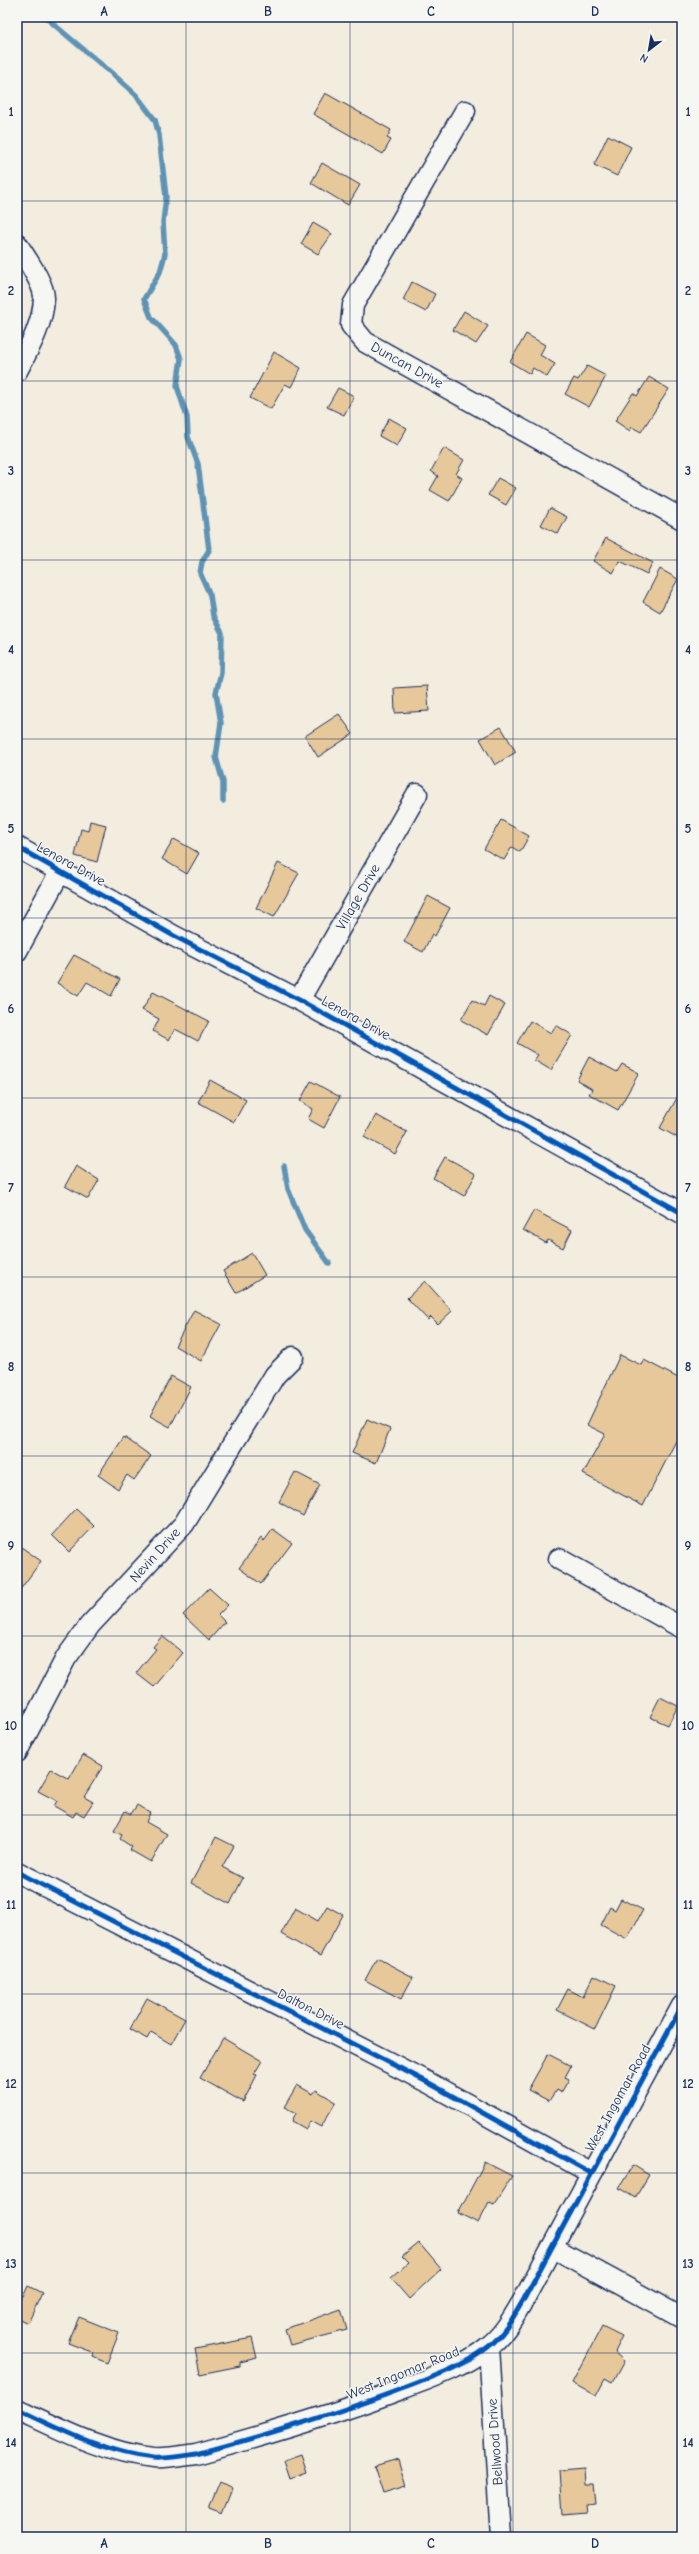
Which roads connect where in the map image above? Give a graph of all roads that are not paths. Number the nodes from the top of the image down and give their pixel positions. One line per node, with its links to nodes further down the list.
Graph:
1 (465, 111): 4 (street, Duncan Drive)
2 (17, 244): 3 (street)
3 (17, 371)
4 (682, 519)
5 (417, 794): 9 (street, Village Drive)
6 (17, 847): 7 (street, Lenora Drive)
7 (60, 872): 8 (street); 9 (street, Lenora Drive)
8 (17, 951)
9 (299, 1000): 10 (street, Lenora Drive)
10 (682, 1213)
11 (293, 1357): 14 (street, Nevin Drive)
12 (559, 1559): 13 (street)
13 (682, 1628)
14 (17, 1752)
15 (17, 1872): 17 (street, Dalton Drive)
16 (682, 2006): 17 (street, West Ingomar Road)
17 (591, 2173): 18 (street, West Ingomar Road)
18 (552, 2247): 19 (street); 20 (street, West Ingomar Road)
19 (682, 2318)
20 (489, 2347): 21 (street, West Ingomar Road); 22 (street, Bellwood Drive)
21 (17, 2409)
22 (501, 2537)

